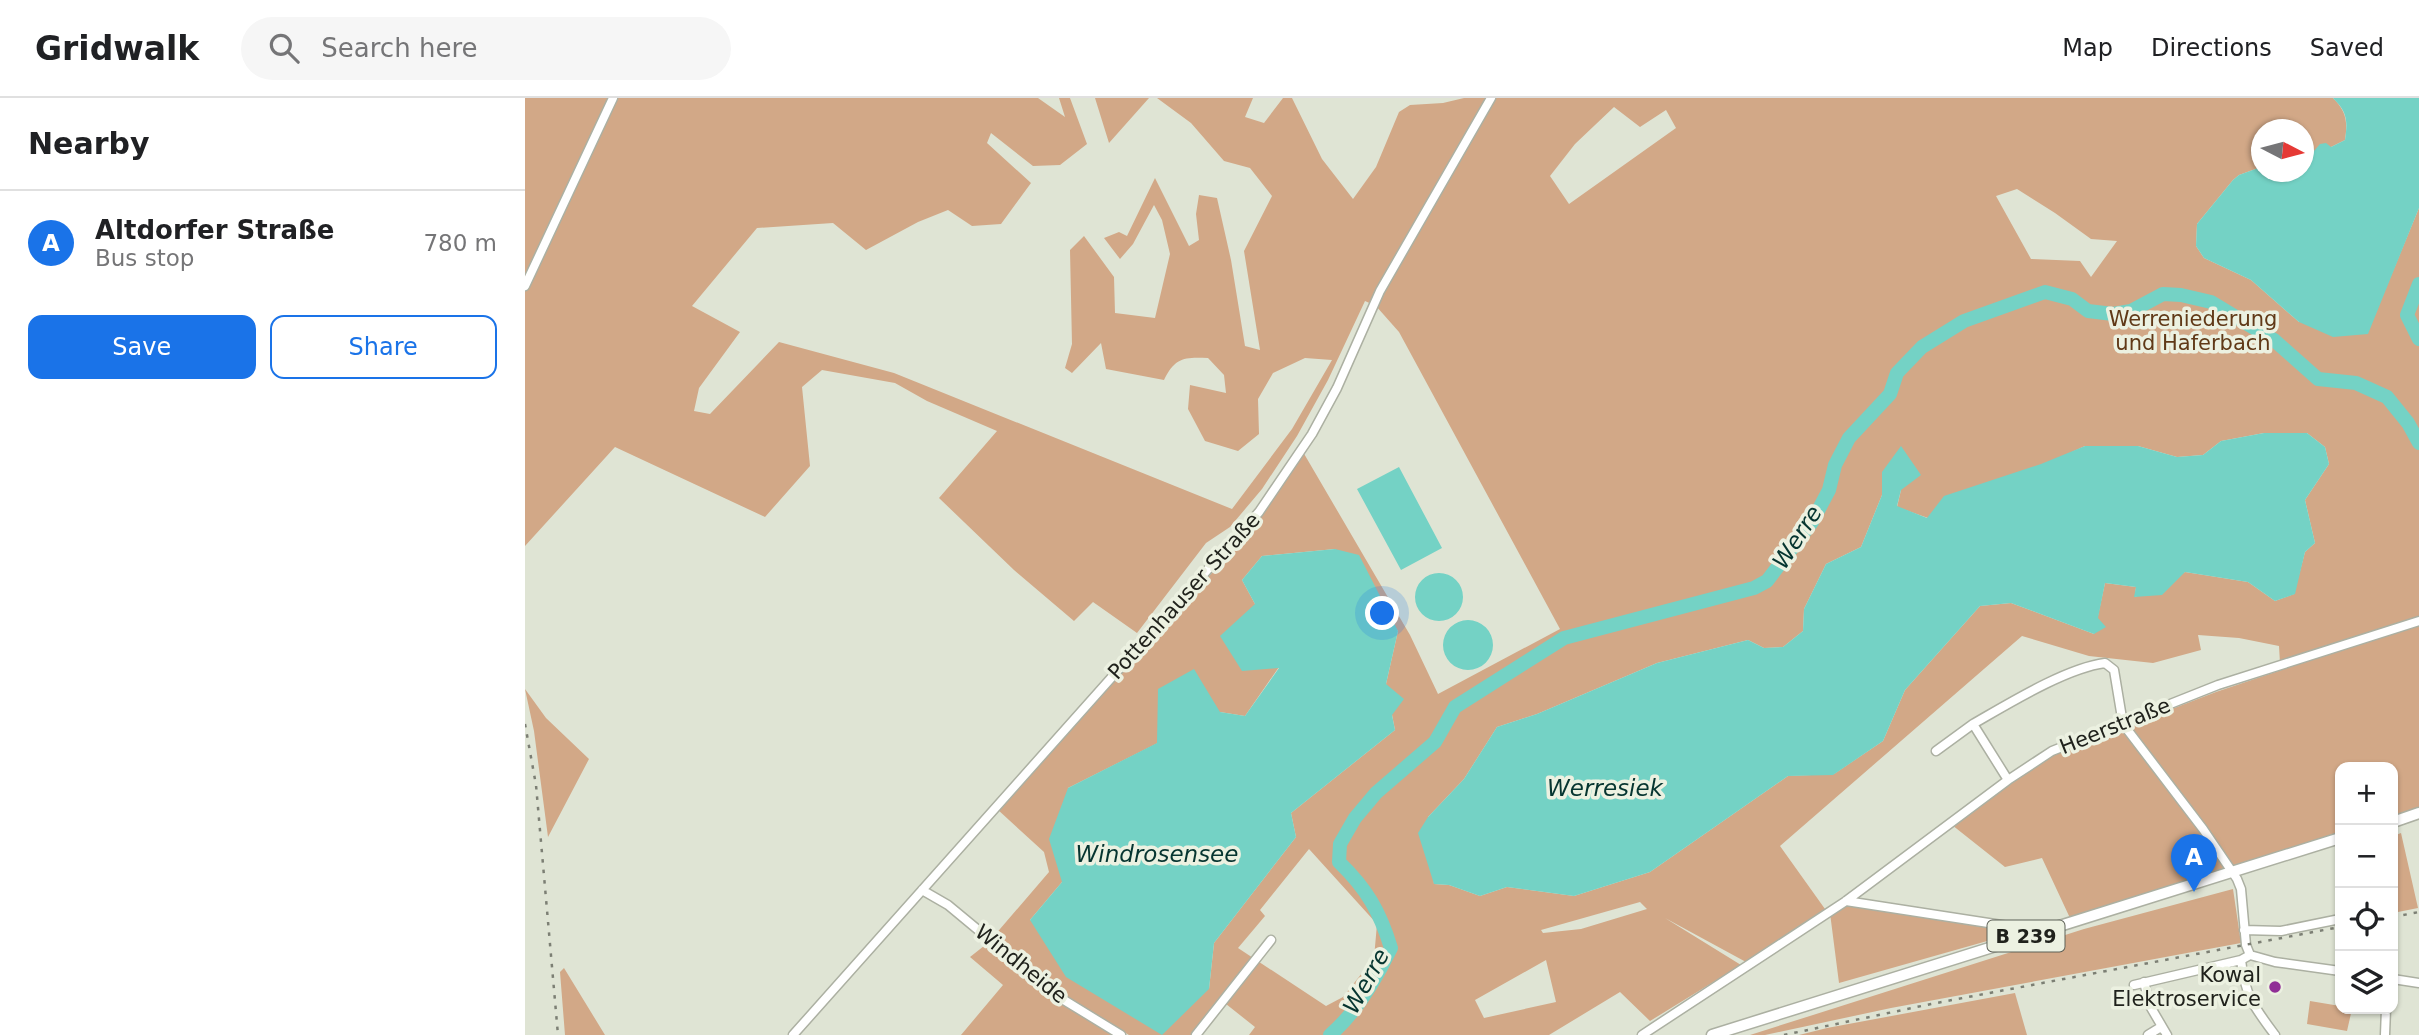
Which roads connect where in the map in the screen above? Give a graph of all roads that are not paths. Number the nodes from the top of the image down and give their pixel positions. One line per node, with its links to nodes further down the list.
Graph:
1 (613, 98): 3 (street)
2 (1491, 98): 13 (street, Pottenhauser Straße)
3 (525, 286)
4 (2419, 621): 6 (street, Heerstraße)
5 (1973, 724): 6 (street); 7 (street); 8 (street)
6 (2123, 724): 8 (street, Heerstraße); 12 (street)
7 (1936, 751)
8 (2008, 780): 14 (street, Heerstraße)
9 (2419, 813): 10 (main road)
10 (2398, 820)
11 (2335, 840): 12 (main road, B 239)
12 (2232, 872): 16 (street); 17 (main road, B 239)
13 (922, 890): 28 (street, Pottenhauser Straße); 29 (street, Windheide)
14 (1846, 901): 17 (street); 31 (street, Heerstraße)
15 (2335, 920): 16 (street)
16 (2244, 930): 19 (street)
17 (2031, 935): 32 (main road, B 239)
18 (1271, 940): 30 (street)
19 (2250, 955): 20 (street); 21 (street)
20 (2241, 960): 23 (street); 34 (street)
21 (2335, 970)
22 (2398, 980): 24 (street)
23 (2144, 982): 25 (street); 27 (street)
24 (2419, 983)
25 (2134, 985)
26 (2386, 1014): 35 (street)
27 (2164, 1031): 33 (street)
28 (793, 1035)
29 (1121, 1035)
30 (1196, 1035)
31 (1642, 1035)
32 (1712, 1035)
33 (2148, 1035)
34 (2275, 1035)
35 (2385, 1035)

